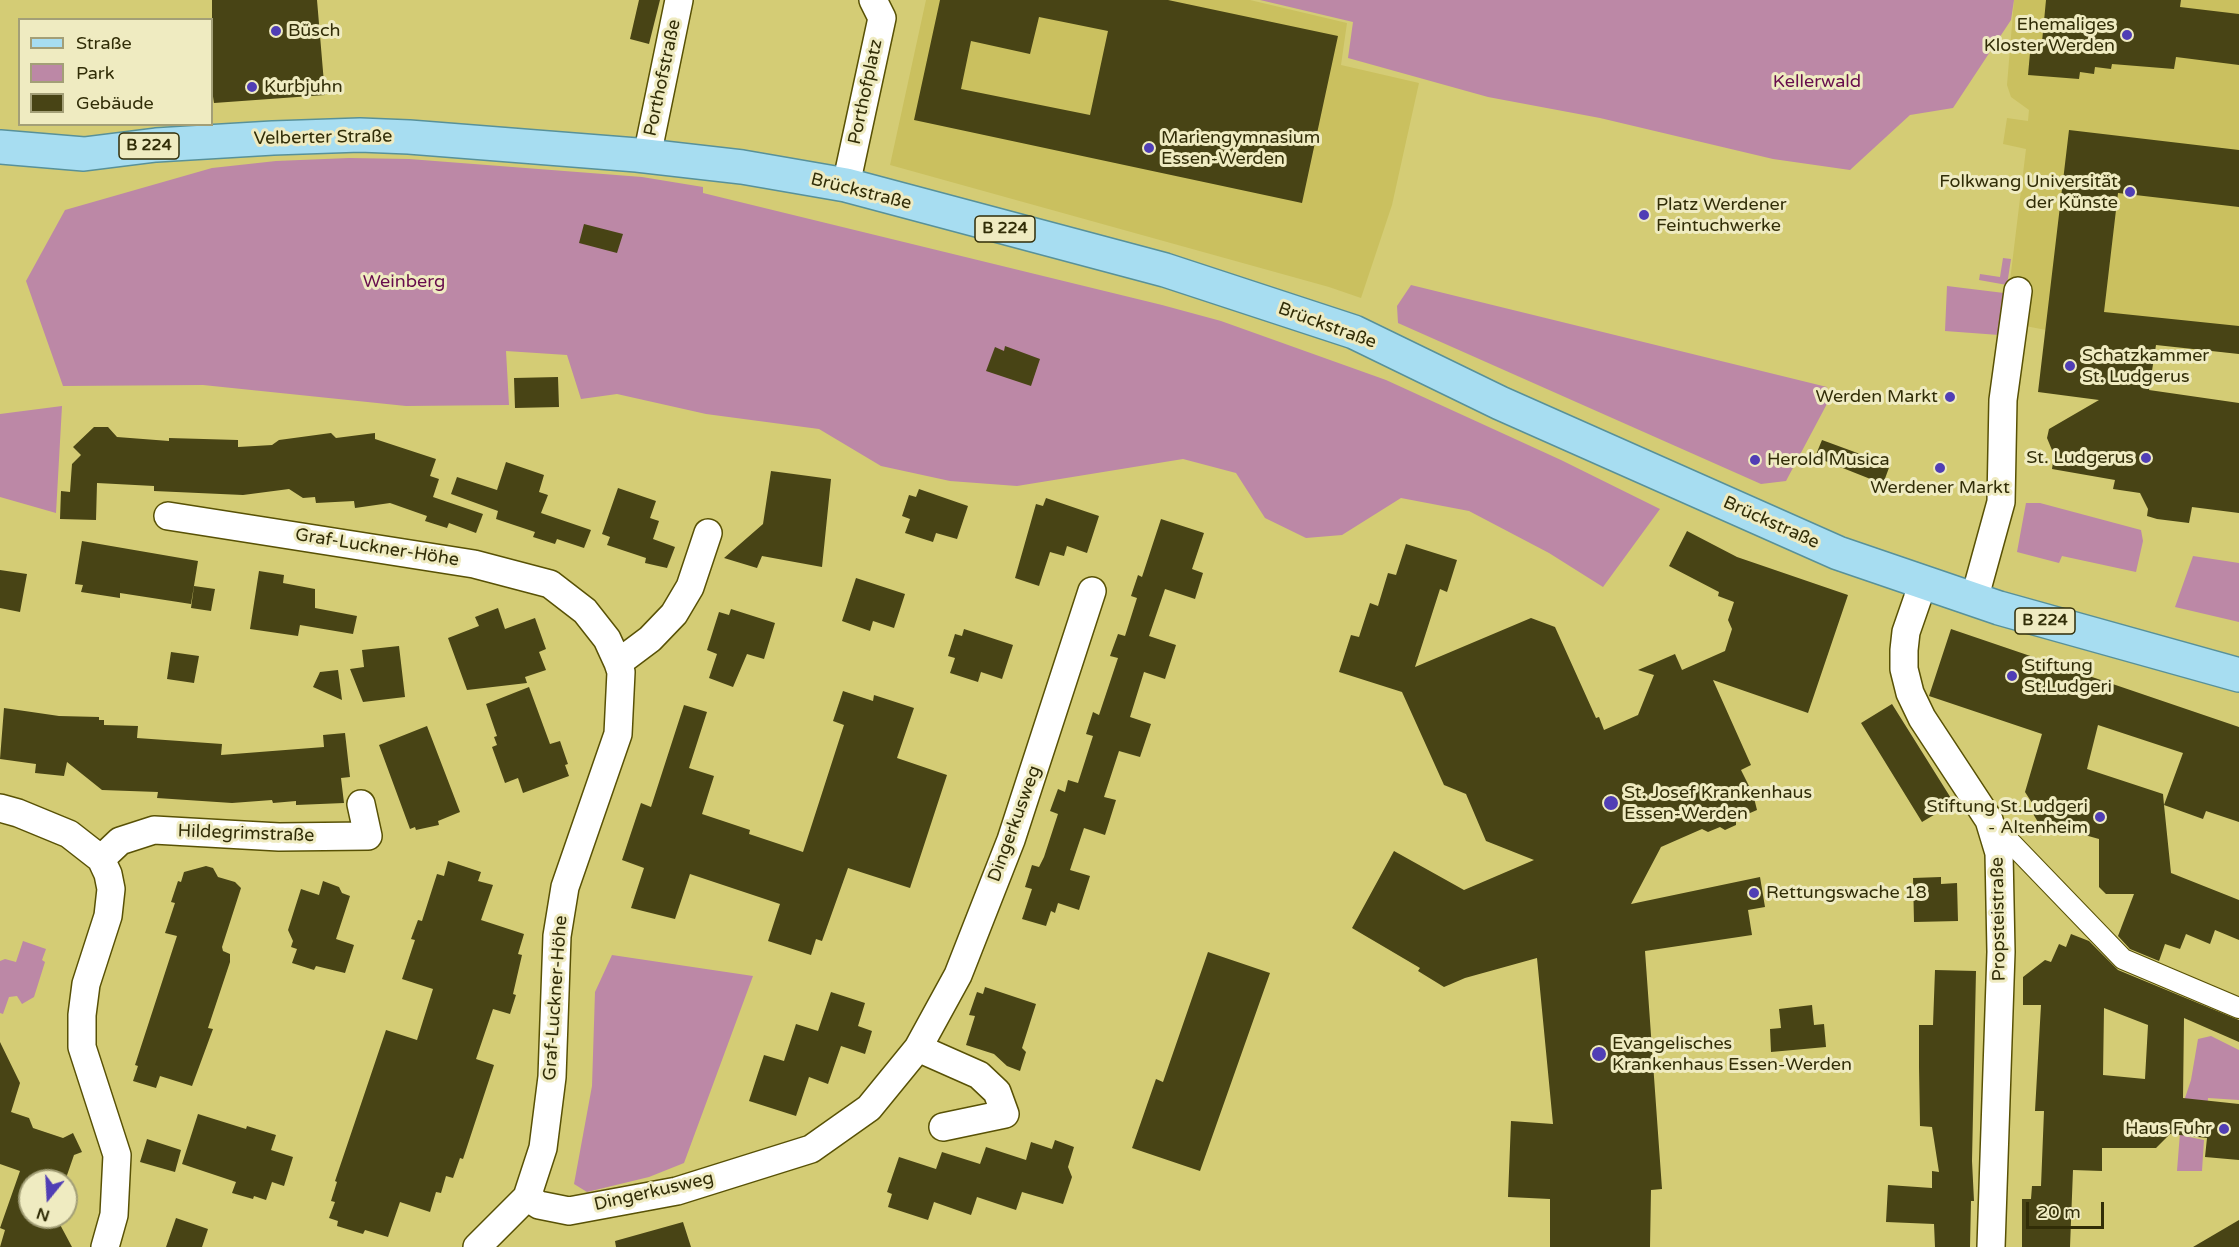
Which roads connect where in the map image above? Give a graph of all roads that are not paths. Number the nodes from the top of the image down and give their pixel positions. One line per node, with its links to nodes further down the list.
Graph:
1 (679, 0): 4 (street, Porthofstraße)
2 (873, 0): 5 (street, Porthofplatz)
3 (0, 147): 4 (main road, Velberter Straße / B 224)
4 (647, 156): 5 (main road, Brückstraße / B 224)
5 (846, 185): 9 (main road, Brückstraße / B 224)
6 (2018, 291): 11 (street)
7 (168, 516): 12 (street, Graf-Luckner-Höhe)
8 (708, 533): 12 (street)
9 (1923, 583): 11 (main road, Brückstraße / B 224); 16 (street, Propsteistraße)
10 (1092, 591): 19 (street, Dingerkusweg)
11 (1974, 600): 13 (main road, Brückstraße / B 224)
12 (618, 663): 21 (street, Graf-Luckner-Höhe)
13 (2239, 675)
14 (361, 804): 17 (street, Hildegrimstraße)
15 (0, 808): 17 (street)
16 (1989, 820): 18 (street); 24 (street, Propsteistraße)
17 (101, 859): 22 (street)
18 (2239, 1008)
19 (918, 1048): 20 (street); 21 (street, Dingerkusweg)
20 (944, 1127)
21 (526, 1197): 23 (street, Graf-Luckner-Höhe)
22 (105, 1247)
23 (477, 1247)
24 (1991, 1247)

